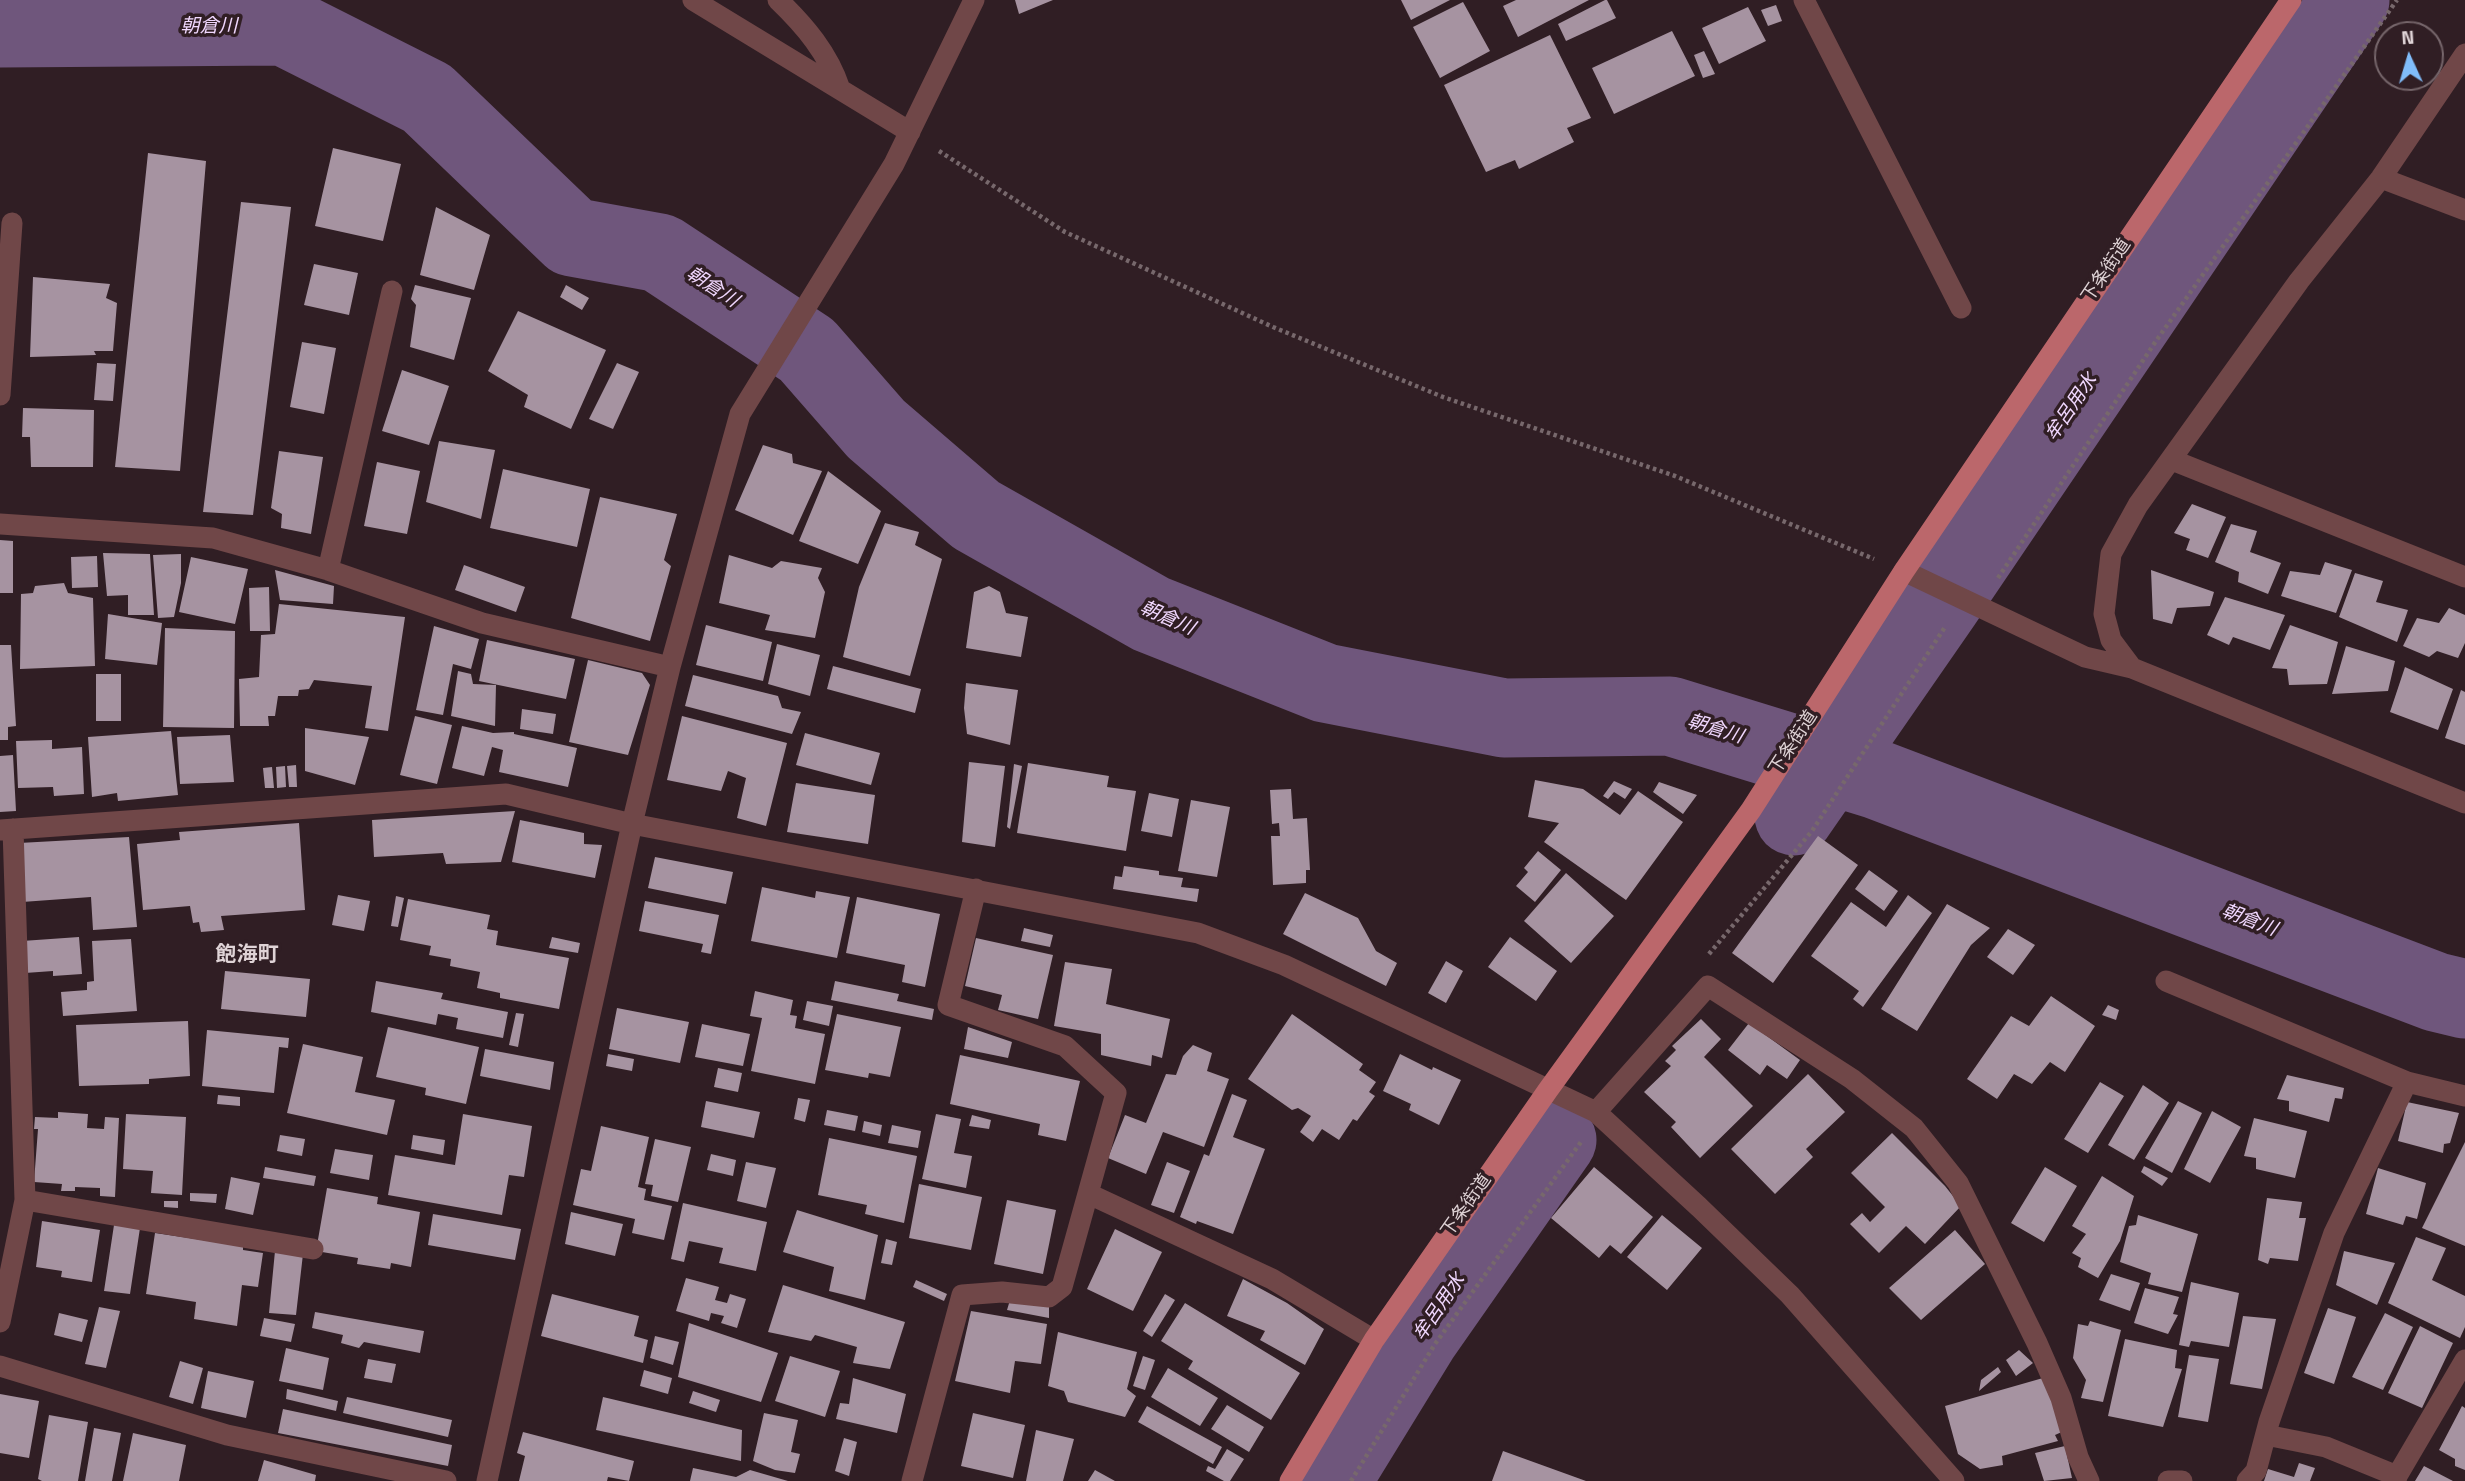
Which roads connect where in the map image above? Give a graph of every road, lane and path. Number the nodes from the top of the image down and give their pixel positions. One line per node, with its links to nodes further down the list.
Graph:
1 (693, 0): 8 (street)
2 (778, 0): 8 (street)
3 (974, 0): 9 (street)
4 (1804, 0): 14 (street)
5 (2291, 0): 19 (main road, 下条街道)
6 (2397, 0): 21 (path)
7 (2465, 54): 10 (street)
8 (841, 89): 9 (street)
9 (910, 132): 19 (path); 23 (street)
10 (2381, 178): 11 (street); 16 (street)
11 (2465, 210)
12 (12, 223): 15 (street)
13 (392, 291): 18 (street)
14 (1961, 308)
15 (0, 396)
16 (2172, 460): 20 (street); 24 (street)
17 (0, 524): 18 (street)
18 (328, 570): 23 (street)
19 (1906, 572): 21 (street); 32 (main road, 下条街道)
20 (2465, 577)
21 (1969, 602): 24 (street)
22 (1941, 633): 29 (path)
23 (670, 667): 26 (street)
24 (2132, 668): 25 (street)
25 (2465, 803)
26 (632, 824): 27 (street); 28 (street); 45 (street)
27 (6, 830): 36 (street)
28 (976, 889): 32 (street); 35 (street)
29 (1706, 957)
30 (2165, 981): 31 (street)
31 (2407, 1082): 33 (street); 42 (street)
32 (1548, 1090): 34 (street); 39 (main road, 下条街道)
33 (2465, 1096)
34 (1596, 1112): 48 (path); 49 (street); 50 (street)
35 (1089, 1194): 39 (street); 46 (street)
36 (25, 1200): 37 (street); 38 (street)
37 (313, 1249)
38 (0, 1322)
39 (1374, 1340): 47 (main road, 下条街道)
40 (2465, 1360): 43 (street)
41 (0, 1366): 44 (street)
42 (2266, 1436): 43 (street); 53 (street)
43 (2396, 1479)
44 (446, 1481)
45 (487, 1481)
46 (912, 1481)
47 (1290, 1481)
48 (1351, 1481)
49 (1954, 1481)
50 (2089, 1481)
51 (2168, 1481): 52 (street)
52 (2182, 1481)
53 (2247, 1481)

